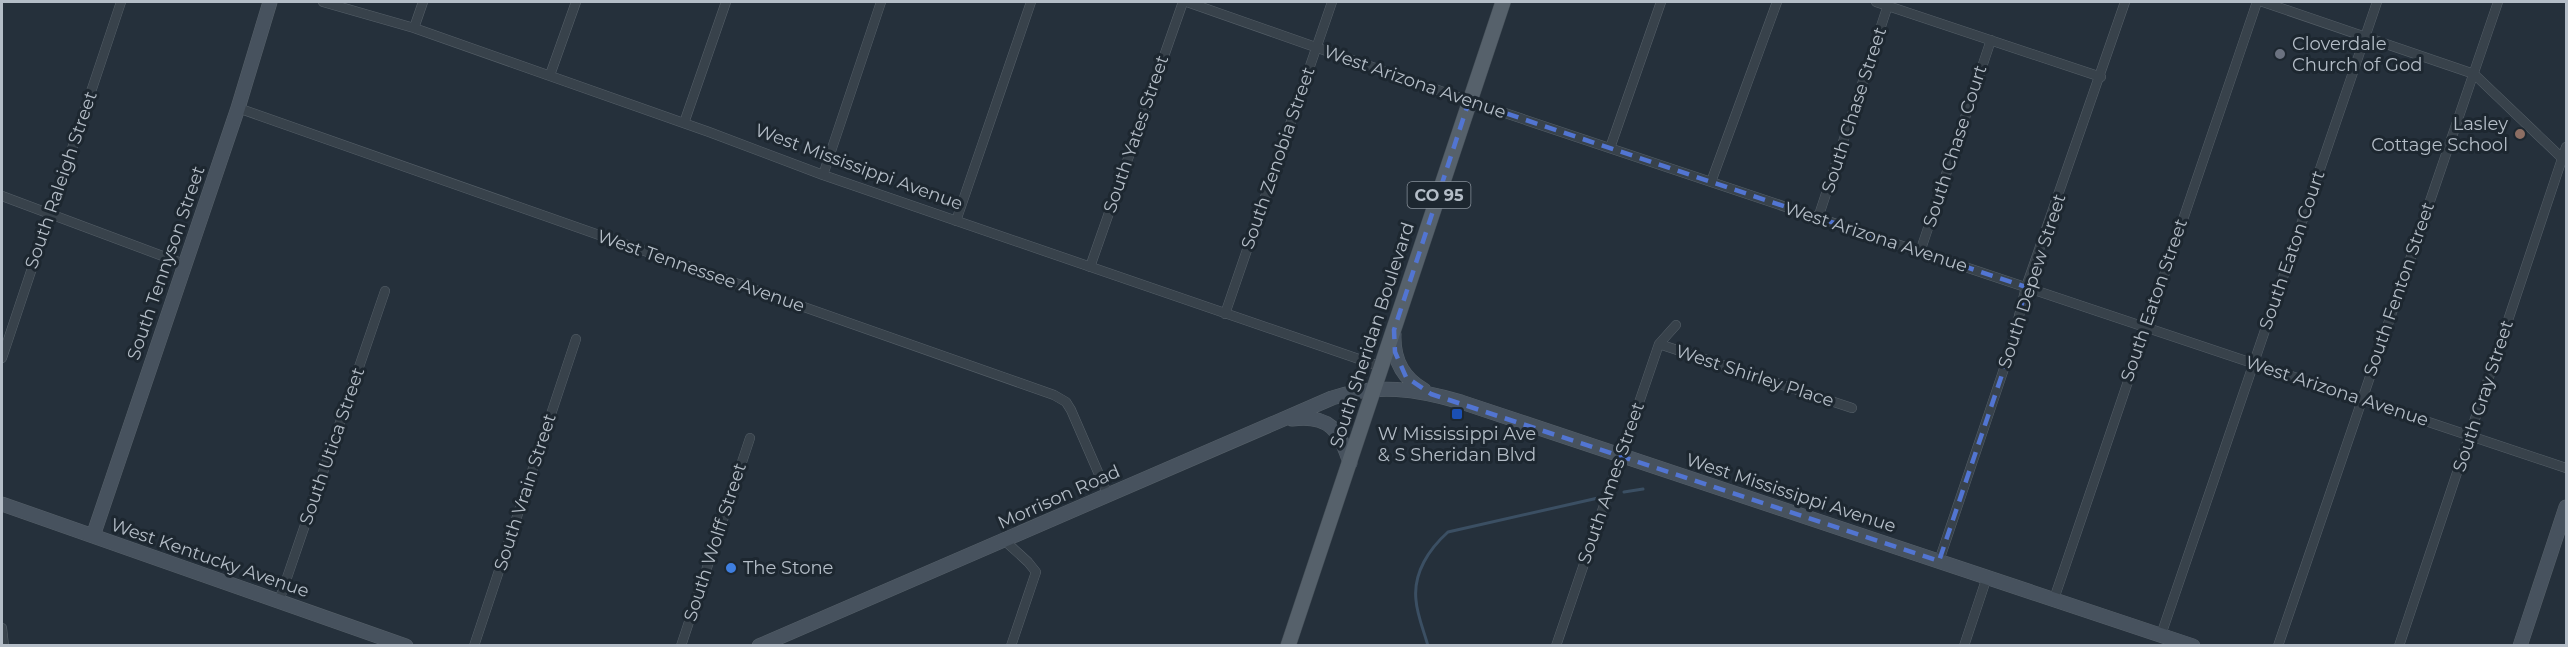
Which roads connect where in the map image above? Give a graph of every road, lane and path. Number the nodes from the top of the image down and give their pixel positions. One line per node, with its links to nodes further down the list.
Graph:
1 (121, 2): 37 (street, South Raleigh Street)
2 (270, 2): 29 (main road, South Tennyson Street)
3 (323, 2): 21 (street, West Mississippi Avenue)
4 (423, 2): 21 (street)
5 (576, 2): 26 (street)
6 (726, 2): 30 (street)
7 (881, 2): 34 (street)
8 (1031, 2): 39 (street)
9 (1185, 2): 24 (street, West Arizona Avenue); 42 (street, South Yates Street)
10 (1332, 2): 24 (street, South Zenobia Street)
11 (1503, 2): 28 (main road, South Sheridan Boulevard / CO 95)
12 (1660, 2): 32 (street)
13 (1777, 2): 35 (street)
14 (1876, 2): 20 (street)
15 (2125, 2): 27 (street, South Depew Street)
16 (2257, 2): 47 (street, South Eaton Street)
17 (2264, 2): 22 (street)
18 (2377, 2): 22 (street, South Eaton Court)
19 (2498, 2): 25 (street, South Fenton Street)
20 (1889, 3): 23 (street); 38 (street, South Chase Street)
21 (414, 28): 26 (street, West Mississippi Avenue)
22 (2365, 35): 25 (street); 52 (street, South Eaton Court)
23 (1991, 40): 27 (street); 40 (street, South Chase Court)
24 (1316, 47): 28 (street, West Arizona Avenue); 45 (street, South Zenobia Street)
25 (2474, 74): 33 (street); 56 (street, South Fenton Street)
26 (550, 75): 30 (street, West Mississippi Avenue)
27 (2100, 76): 43 (street, South Depew Street)
28 (1469, 101): 32 (street, West Arizona Avenue); 48 (main road, South Sheridan Boulevard / CO 95)
29 (238, 108): 41 (main road, South Tennyson Street); 64 (street, West Tennessee Avenue)
30 (684, 123): 34 (street, West Mississippi Avenue)
31 (2566, 147): 33 (street, South Gray Street)
32 (1610, 148): 35 (street, West Arizona Avenue)
33 (2564, 160): 59 (street, South Gray Street)
34 (823, 175): 39 (street, West Mississippi Avenue)
35 (1711, 182): 38 (street, West Arizona Avenue)
36 (2, 196): 37 (street)
37 (50, 214): 41 (street); 51 (street, South Raleigh Street)
38 (1818, 218): 40 (street, West Arizona Avenue)
39 (956, 221): 42 (street, West Mississippi Avenue)
40 (1920, 252): 43 (street, West Arizona Avenue)
41 (184, 264): 67 (main road, South Tennyson Street)
42 (1090, 267): 45 (street, West Mississippi Avenue)
43 (2026, 287): 47 (street, West Arizona Avenue); 69 (street, South Depew Street)
44 (385, 291): 72 (street, South Utica Street)
45 (1225, 314): 53 (street, West Mississippi Avenue)
46 (1676, 325): 50 (street, South Ames Street)
47 (2145, 327): 52 (street, West Arizona Avenue); 71 (street, South Eaton Street)
48 (1394, 330): 53 (main road, South Sheridan Boulevard / CO 95); 55 (main road)
49 (576, 339): 77 (street, South Vrain Street)
50 (1659, 344): 57 (street, West Shirley Place); 61 (street, South Ames Street)
51 (2, 358)
52 (2253, 363): 56 (street, West Arizona Avenue); 74 (street, South Eaton Court)
53 (1382, 367): 54 (main road, South Sheridan Boulevard / CO 95)
54 (1375, 388): 55 (main road, West Mississippi Avenue); 58 (main road, Morrison Road); 62 (main road, South Sheridan Boulevard / CO 95)
55 (1431, 394): 61 (main road, West Mississippi Avenue)
56 (2361, 399): 59 (street, West Arizona Avenue); 85 (street, South Fenton Street)
57 (1852, 408)
58 (1275, 422): 62 (main road); 64 (main road, Morrison Road)
59 (2470, 435): 63 (street, West Arizona Avenue); 86 (street, South Gray Street)
60 (750, 438): 78 (street, South Wolff Street)
61 (1621, 455): 69 (main road, West Mississippi Avenue); 82 (street, South Ames Street)
62 (1350, 463): 81 (main road, South Sheridan Boulevard / CO 95)
63 (2566, 468)
64 (1108, 495): 68 (main road, Morrison Road)
65 (2, 504): 67 (main road, West Kentucky Avenue)
66 (2566, 507): 87 (main road)
67 (93, 536): 72 (main road, West Kentucky Avenue)
68 (1004, 540): 79 (main road, Morrison Road); 80 (street)
69 (1939, 561): 70 (main road, West Mississippi Avenue)
70 (1987, 577): 71 (main road, West Mississippi Avenue); 83 (street)
71 (2054, 599): 74 (main road, West Mississippi Avenue)
72 (279, 601): 76 (main road, West Kentucky Avenue)
73 (2, 628): 75 (street)
74 (2161, 635): 84 (main road, West Mississippi Avenue)
75 (4, 645)
76 (406, 645)
77 (474, 645)
78 (681, 645)
79 (759, 645)
80 (1011, 645)
81 (1288, 645)
82 (1556, 645)
83 (1964, 645)
84 (2193, 645)
85 (2278, 645)
86 (2399, 645)
87 (2520, 645)

